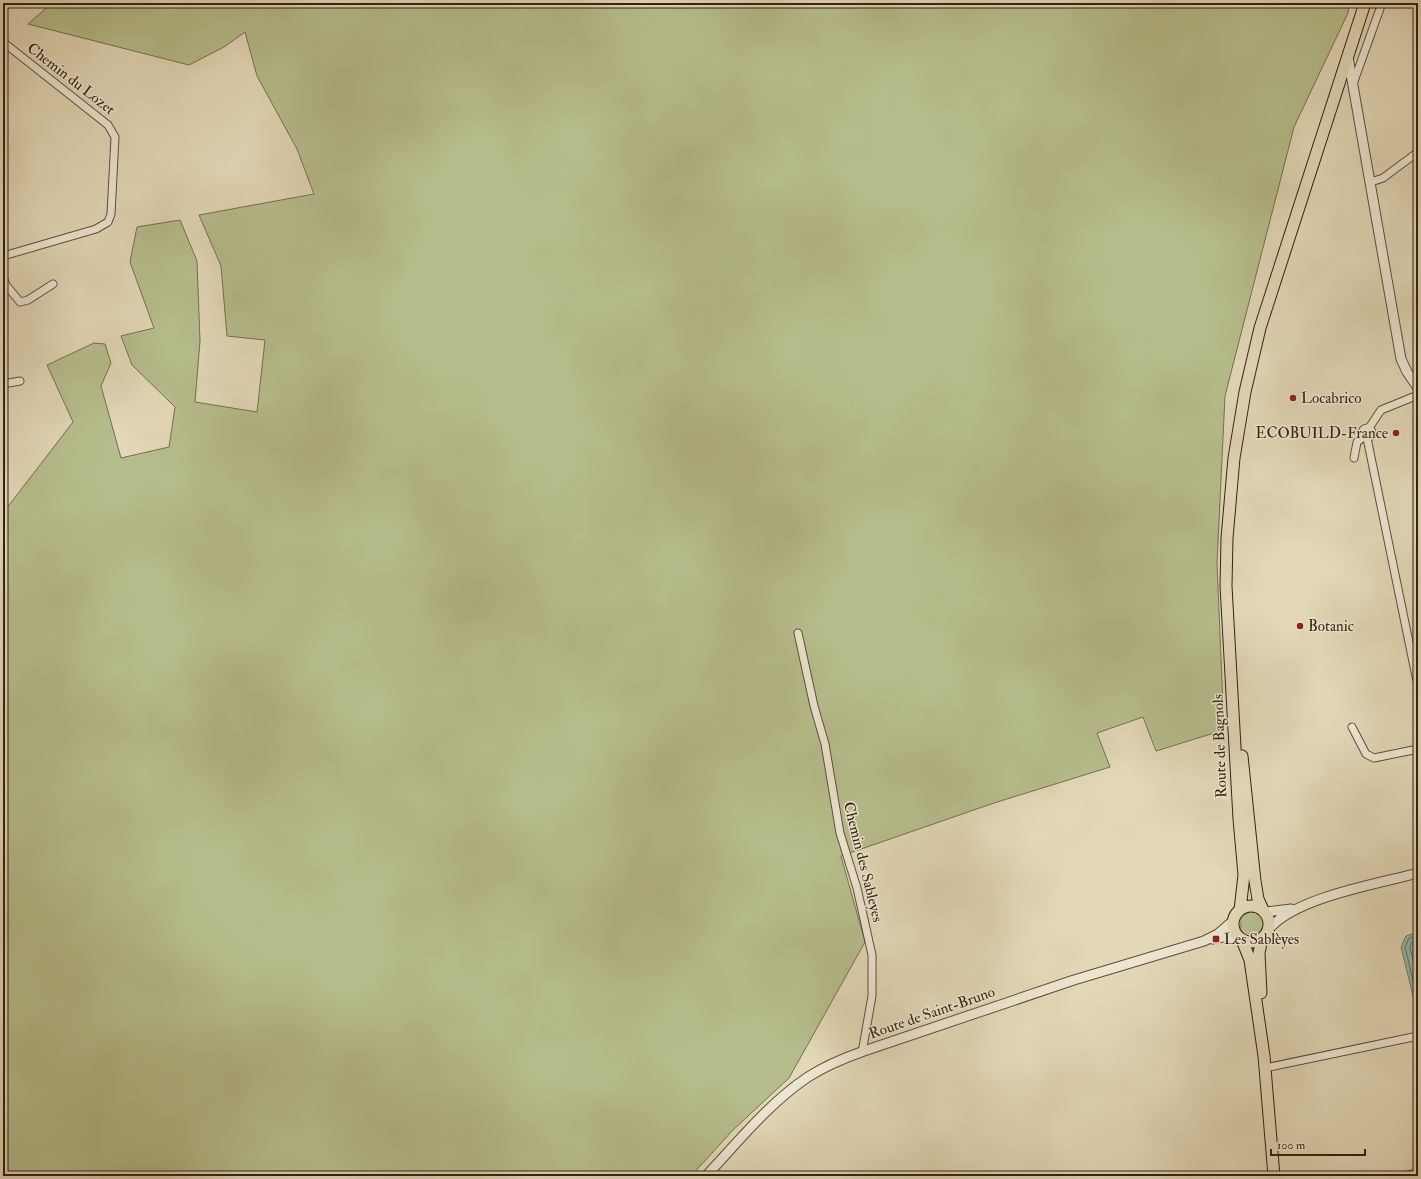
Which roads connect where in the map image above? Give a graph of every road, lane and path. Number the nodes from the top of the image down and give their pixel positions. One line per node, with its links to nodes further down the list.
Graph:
1 (1365, 3): 4 (main road)
2 (1382, 3): 5 (street)
3 (3, 42): 8 (street, Chemin du Lozet)
4 (1348, 56): 5 (street); 18 (main road)
5 (1353, 85): 7 (street)
6 (1418, 152): 7 (street)
7 (1371, 182): 13 (street)
8 (3, 256)
9 (3, 277): 10 (street)
10 (53, 284)
11 (20, 381): 12 (street)
12 (3, 384)
13 (1418, 388)
14 (1418, 395): 15 (street)
15 (1366, 438): 16 (street); 19 (street)
16 (1354, 458)
17 (798, 633): 32 (street, Chemin des Sableyes)
18 (1233, 686): 24 (main road, Route de Bagnols); 25 (main road, Route de Bagnols)
19 (1418, 686)
20 (1352, 727): 21 (street)
21 (1418, 749)
22 (1418, 873): 23 (street)
23 (1300, 907): 25 (street); 27 (street)
24 (1240, 910): 25 (main road); 26 (main road, Route de Bagnols)
25 (1264, 911): 27 (main road, Route de Bagnols)
26 (1234, 920): 28 (main road); 30 (street)
27 (1269, 929): 29 (main road)
28 (1241, 939): 29 (main road); 30 (street); 33 (main road)
29 (1262, 939): 33 (main road)
30 (1204, 941): 32 (street, Route de Saint-Bruno)
31 (1418, 1036): 34 (street)
32 (864, 1051): 36 (street, Route de Saint-Bruno)
33 (1264, 1056): 34 (main road)
34 (1265, 1068): 37 (main road)
35 (1418, 1172): 38 (street)
36 (706, 1176)
37 (1274, 1176)
38 (1404, 1176)

